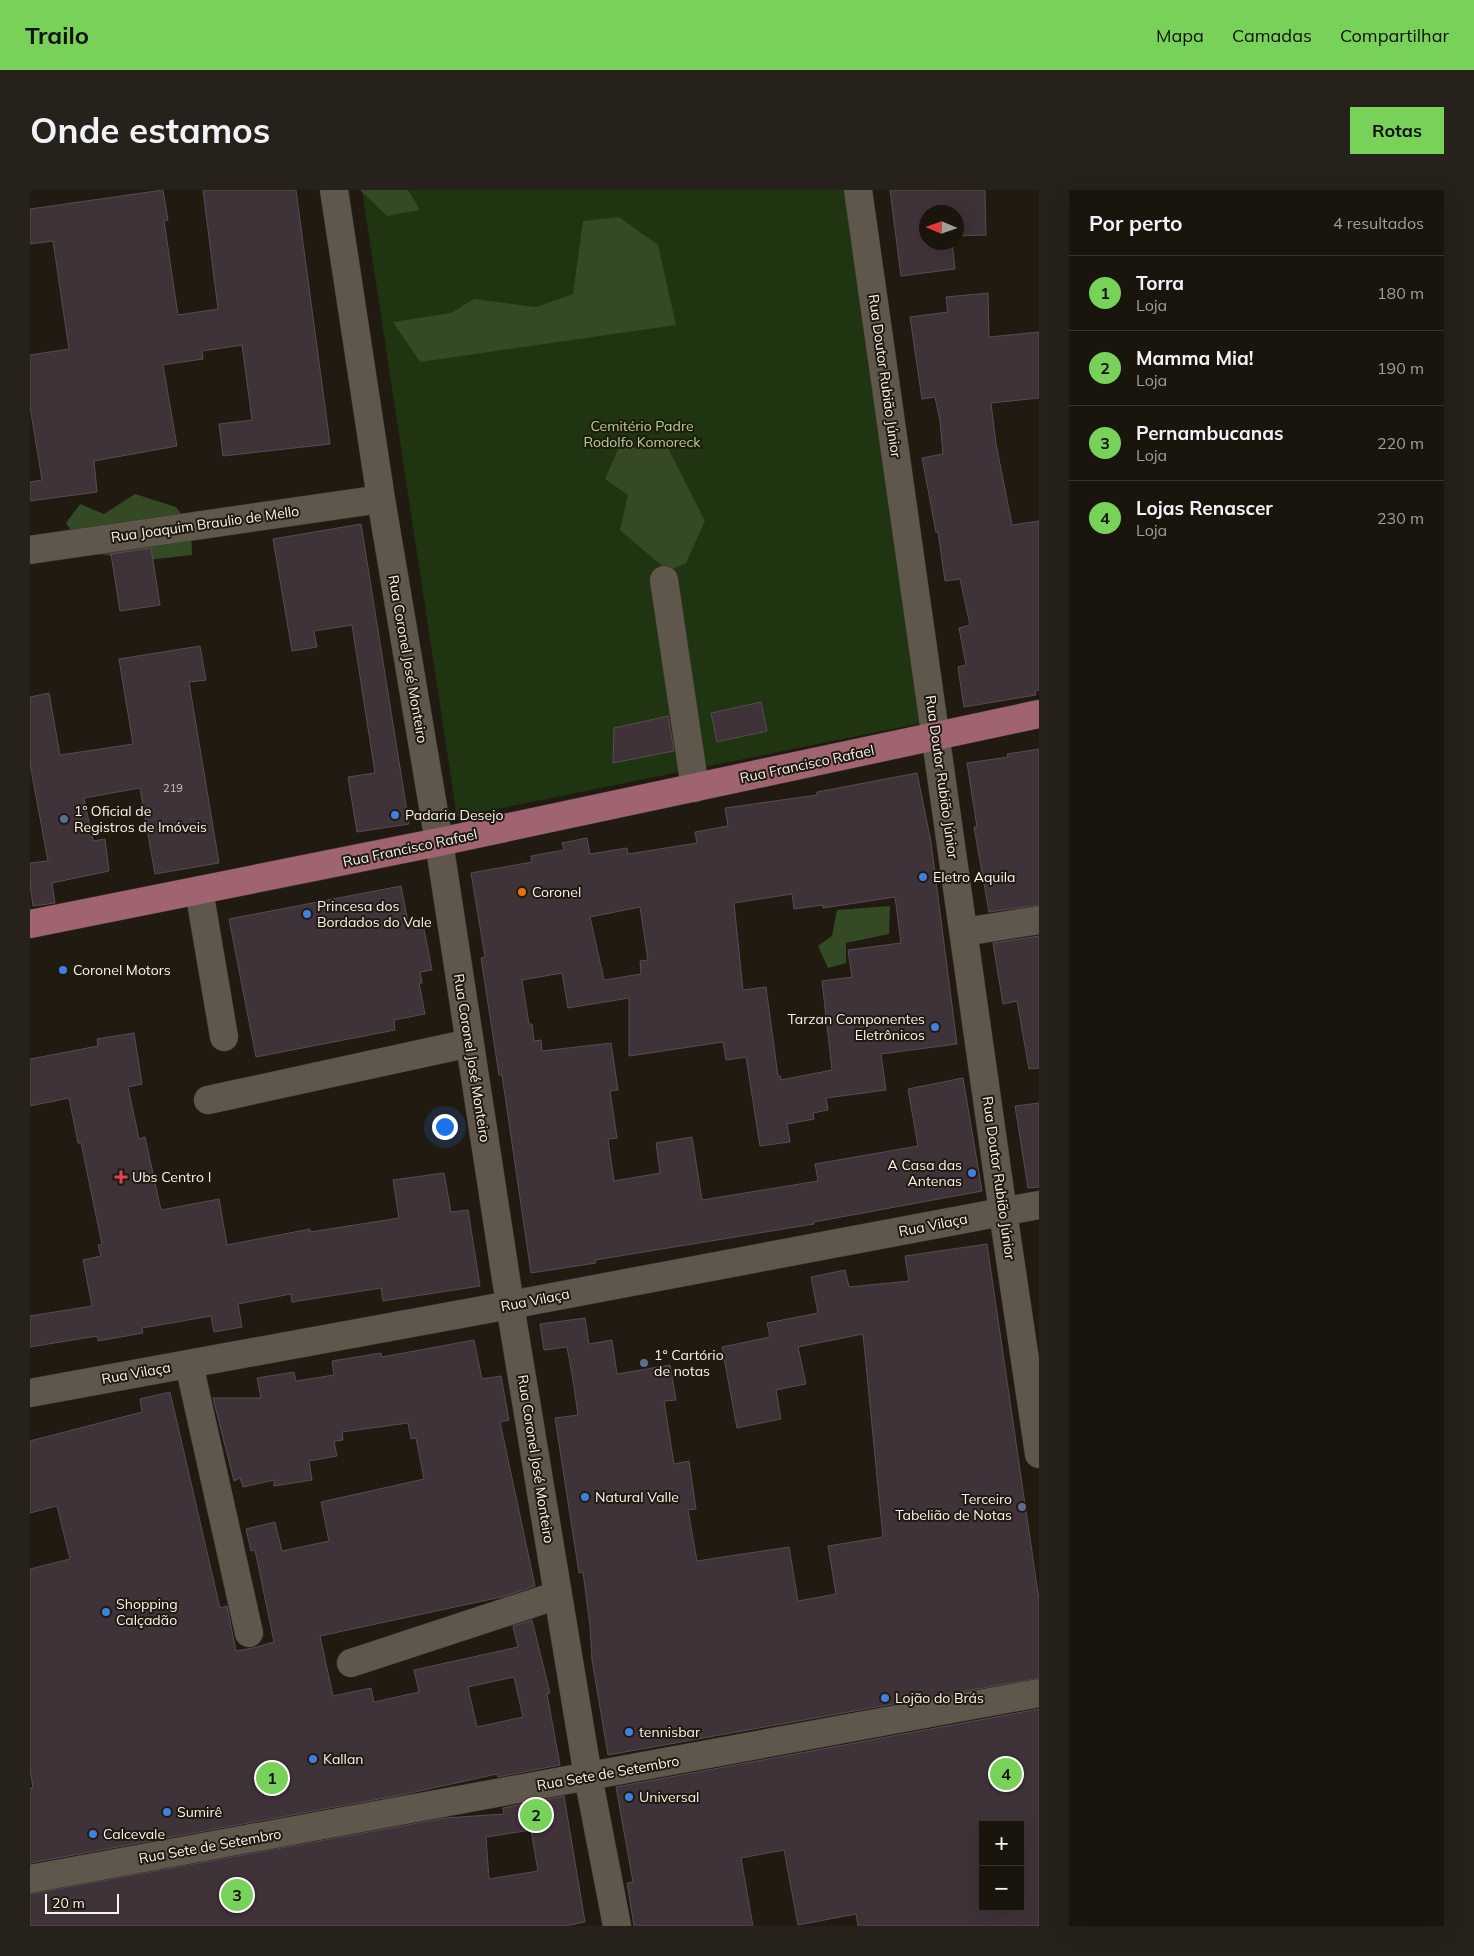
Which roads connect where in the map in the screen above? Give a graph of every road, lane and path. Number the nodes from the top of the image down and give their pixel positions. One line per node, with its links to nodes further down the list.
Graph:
1 (334, 190): 3 (street, Rua Coronel José Monteiro)
2 (858, 190): 7 (street, Rua Doutor Rubião Júnior)
3 (381, 499): 4 (street, Rua Joaquim Braulio de Mello); 9 (street, Rua Coronel José Monteiro)
4 (30, 550)
5 (664, 580): 8 (street)
6 (1039, 714): 7 (main road, Rua Francisco Rafael)
7 (937, 737): 8 (main road, Rua Francisco Rafael); 13 (street, Rua Doutor Rubião Júnior)
8 (694, 788): 9 (main road, Rua Francisco Rafael)
9 (439, 842): 10 (main road, Rua Francisco Rafael); 15 (street, Rua Coronel José Monteiro)
10 (199, 890): 12 (main road, Rua Francisco Rafael); 14 (street)
11 (1039, 920): 13 (street)
12 (30, 924)
13 (964, 932): 18 (street, Rua Doutor Rubião Júnior)
14 (224, 1037)
15 (470, 1043): 16 (street); 19 (street, Rua Coronel José Monteiro)
16 (208, 1100)
17 (1039, 1205): 18 (street, Rua Vilaça)
18 (1003, 1212): 19 (street, Rua Vilaça); 22 (street, Rua Doutor Rubião Júnior)
19 (510, 1305): 20 (street, Rua Vilaça); 23 (street, Rua Coronel José Monteiro)
20 (189, 1364): 21 (street, Rua Vilaça); 24 (street)
21 (30, 1393)
22 (1038, 1446)
23 (558, 1594): 25 (street); 27 (street, Rua Coronel José Monteiro)
24 (249, 1633)
25 (352, 1663)
26 (1039, 1694): 27 (street, Rua Sete de Setembro)
27 (588, 1776): 28 (street, Rua Sete de Setembro); 29 (street, Rua Coronel José Monteiro)
28 (30, 1879)
29 (617, 1926)

